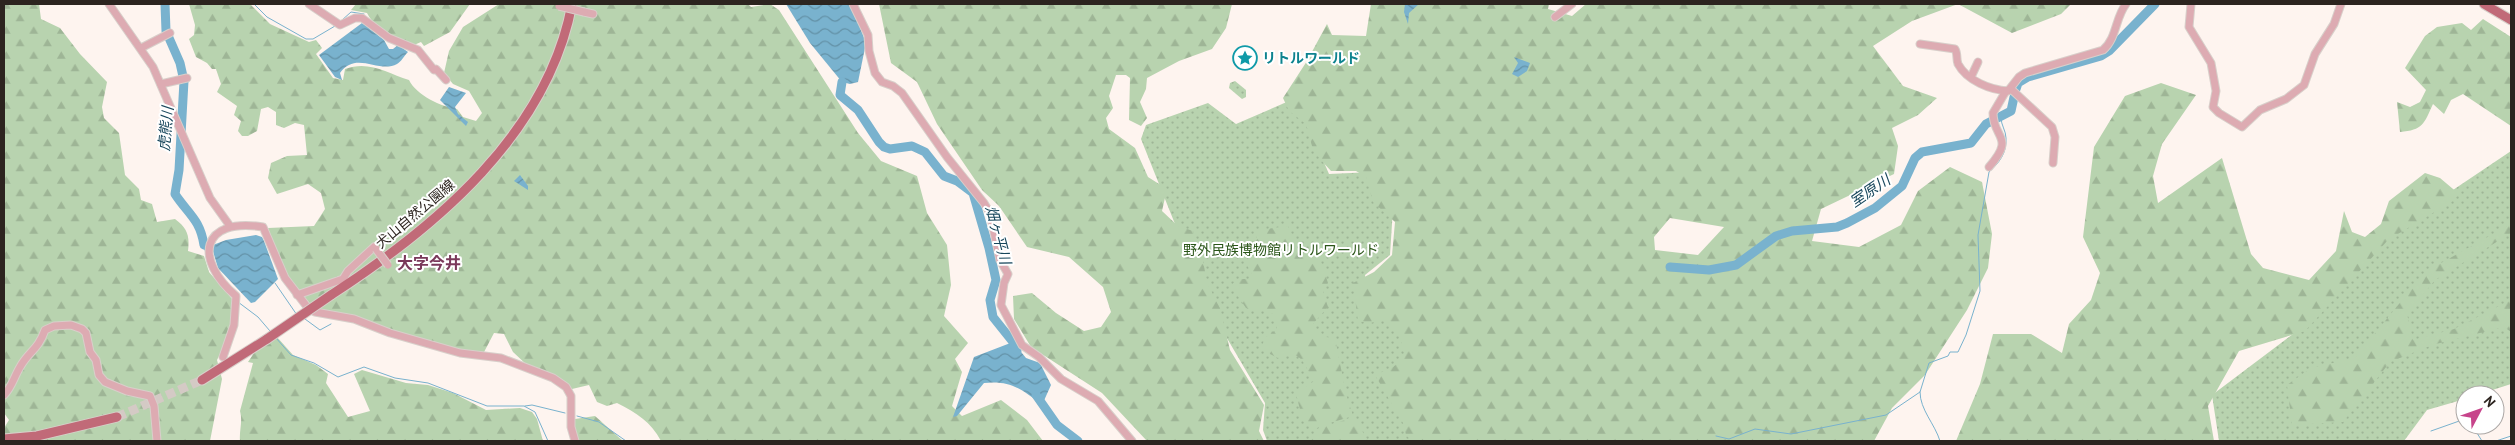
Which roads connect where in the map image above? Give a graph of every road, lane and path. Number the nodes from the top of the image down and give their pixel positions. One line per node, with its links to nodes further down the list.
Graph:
1 (109, 4): 16 (street)
2 (308, 4): 20 (street)
3 (572, 4): 29 (main road, 犬山自然公園線, bridge)
4 (854, 4): 35 (street)
5 (1572, 4): 12 (street)
6 (2126, 4): 22 (street)
7 (2191, 4): 8 (street)
8 (2341, 4)
9 (2484, 4): 13 (main road)
10 (559, 6): 11 (street, bridge)
11 (593, 14)
12 (1555, 17)
13 (2511, 20)
14 (167, 35): 16 (street)
15 (1920, 44): 18 (street)
16 (141, 48): 21 (street)
17 (1978, 62): 18 (street)
18 (1971, 77): 22 (street)
19 (184, 78): 21 (street)
20 (446, 80)
21 (161, 84): 25 (street)
22 (2008, 90): 23 (street); 24 (street)
23 (2053, 162)
24 (1989, 167)
25 (230, 226): 27 (street); 28 (street)
26 (388, 265): 27 (street, bridge)
27 (297, 295): 34 (street)
28 (223, 357)
29 (202, 380)
30 (4, 395): 33 (street)
31 (118, 417): 32 (main road)
32 (4, 439)
33 (157, 441)
34 (575, 441)
35 (1132, 441)

